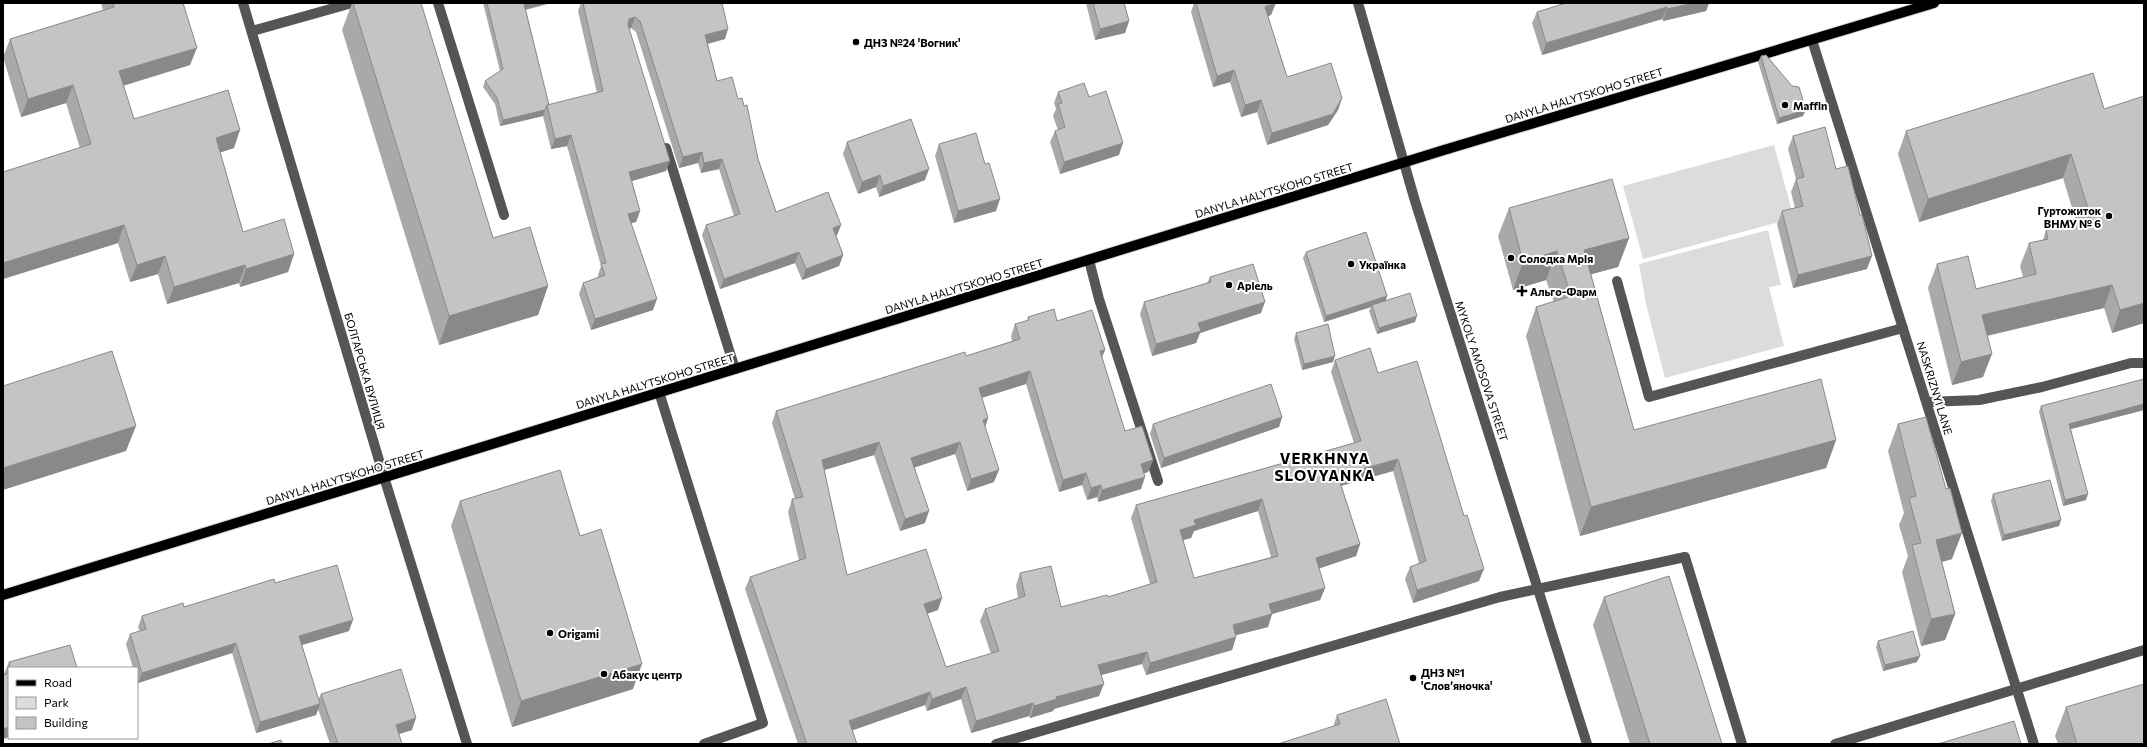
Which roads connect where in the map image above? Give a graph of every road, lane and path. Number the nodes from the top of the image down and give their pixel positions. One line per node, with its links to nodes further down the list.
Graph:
1 (243, 3): 6 (street, БОЛГАРСЬКА ВУЛИЦЯ)
2 (352, 3): 6 (street)
3 (438, 3): 10 (street)
4 (1358, 3): 9 (street, MYKOLY AMOSOVA STREET)
5 (1934, 3): 7 (main road, DANYLA HALYTSKOHO STREET)
6 (252, 31): 18 (street, БОЛГАРСЬКА ВУЛИЦЯ)
7 (1812, 40): 9 (main road, DANYLA HALYTSKOHO STREET); 13 (street, NASKRIZNYI LANE)
8 (663, 140): 15 (street)
9 (1405, 162): 11 (main road, DANYLA HALYTSKOHO STREET); 20 (street, MYKOLY AMOSOVA STREET)
10 (504, 216)
11 (1089, 260): 15 (main road, DANYLA HALYTSKOHO STREET); 19 (street)
12 (1618, 281): 13 (street)
13 (1903, 328): 17 (street, NASKRIZNYI LANE)
14 (2144, 363): 17 (street)
15 (735, 369): 16 (main road, DANYLA HALYTSKOHO STREET)
16 (659, 392): 18 (main road, DANYLA HALYTSKOHO STREET); 25 (street)
17 (1926, 402): 23 (street, NASKRIZNYI LANE)
18 (384, 478): 21 (main road, DANYLA HALYTSKOHO STREET); 24 (street, БОЛГАРСЬКА ВУЛИЦЯ)
19 (1158, 481)
20 (1538, 589): 26 (street); 27 (street, MYKOLY AMOSOVA STREET); 28 (street)
21 (3, 595)
22 (2144, 650): 23 (street)
23 (2017, 689): 29 (street); 30 (street, NASKRIZNYI LANE)
24 (467, 744)
25 (704, 744)
26 (996, 744)
27 (1587, 744)
28 (1742, 744)
29 (1835, 744)
30 (2034, 744)

